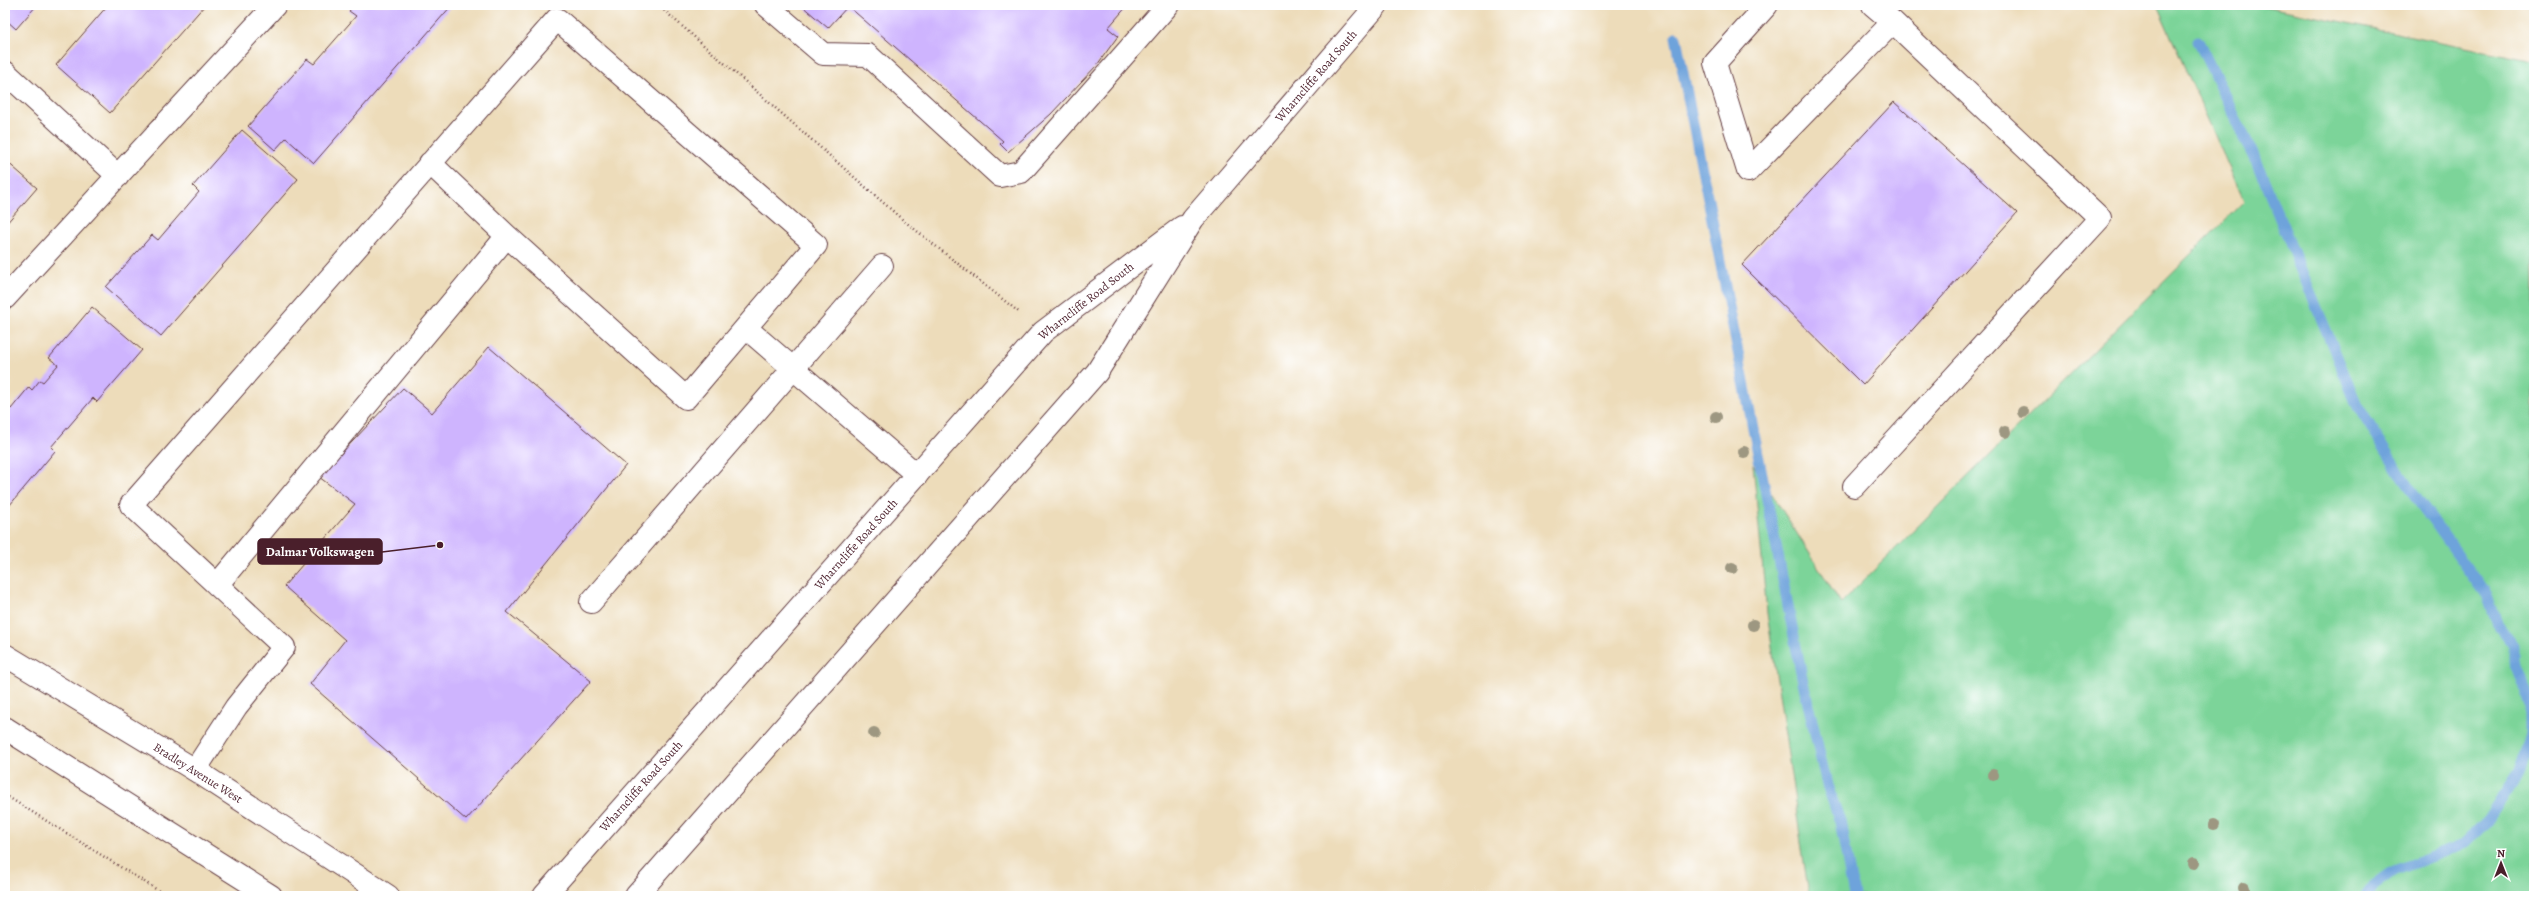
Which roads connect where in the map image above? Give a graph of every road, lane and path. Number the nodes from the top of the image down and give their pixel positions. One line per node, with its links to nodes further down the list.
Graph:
1 (275, 5): 11 (main road)
2 (658, 5): 17 (path)
3 (766, 5): 4 (main road)
4 (1168, 5)
5 (1377, 5): 12 (main road, Wharncliffe Road South)
6 (1767, 5): 8 (main road)
7 (1874, 5): 8 (main road)
8 (1893, 22): 20 (main road)
9 (5, 72): 11 (main road)
10 (430, 163): 13 (main road); 16 (main road); 21 (main road)
11 (118, 176): 15 (main road)
12 (1193, 219): 17 (main road, Wharncliffe Road South); 31 (main road, Wharncliffe Road South)
13 (507, 236): 16 (main road); 21 (main road)
14 (882, 266): 18 (main road)
15 (5, 298)
16 (746, 328): 18 (main road)
17 (1043, 332): 19 (main road, Wharncliffe Road South)
18 (794, 369): 19 (main road); 22 (main road)
19 (917, 475): 30 (main road, Wharncliffe Road South)
20 (1854, 486)
21 (217, 585): 25 (main road)
22 (591, 602)
23 (5, 655): 25 (main road, Bradley Avenue West)
24 (5, 728): 28 (main road)
25 (195, 770): 29 (main road, Bradley Avenue West)
26 (5, 795): 27 (path)
27 (166, 896)
28 (271, 896)
29 (388, 896)
30 (544, 896)
31 (636, 896)

